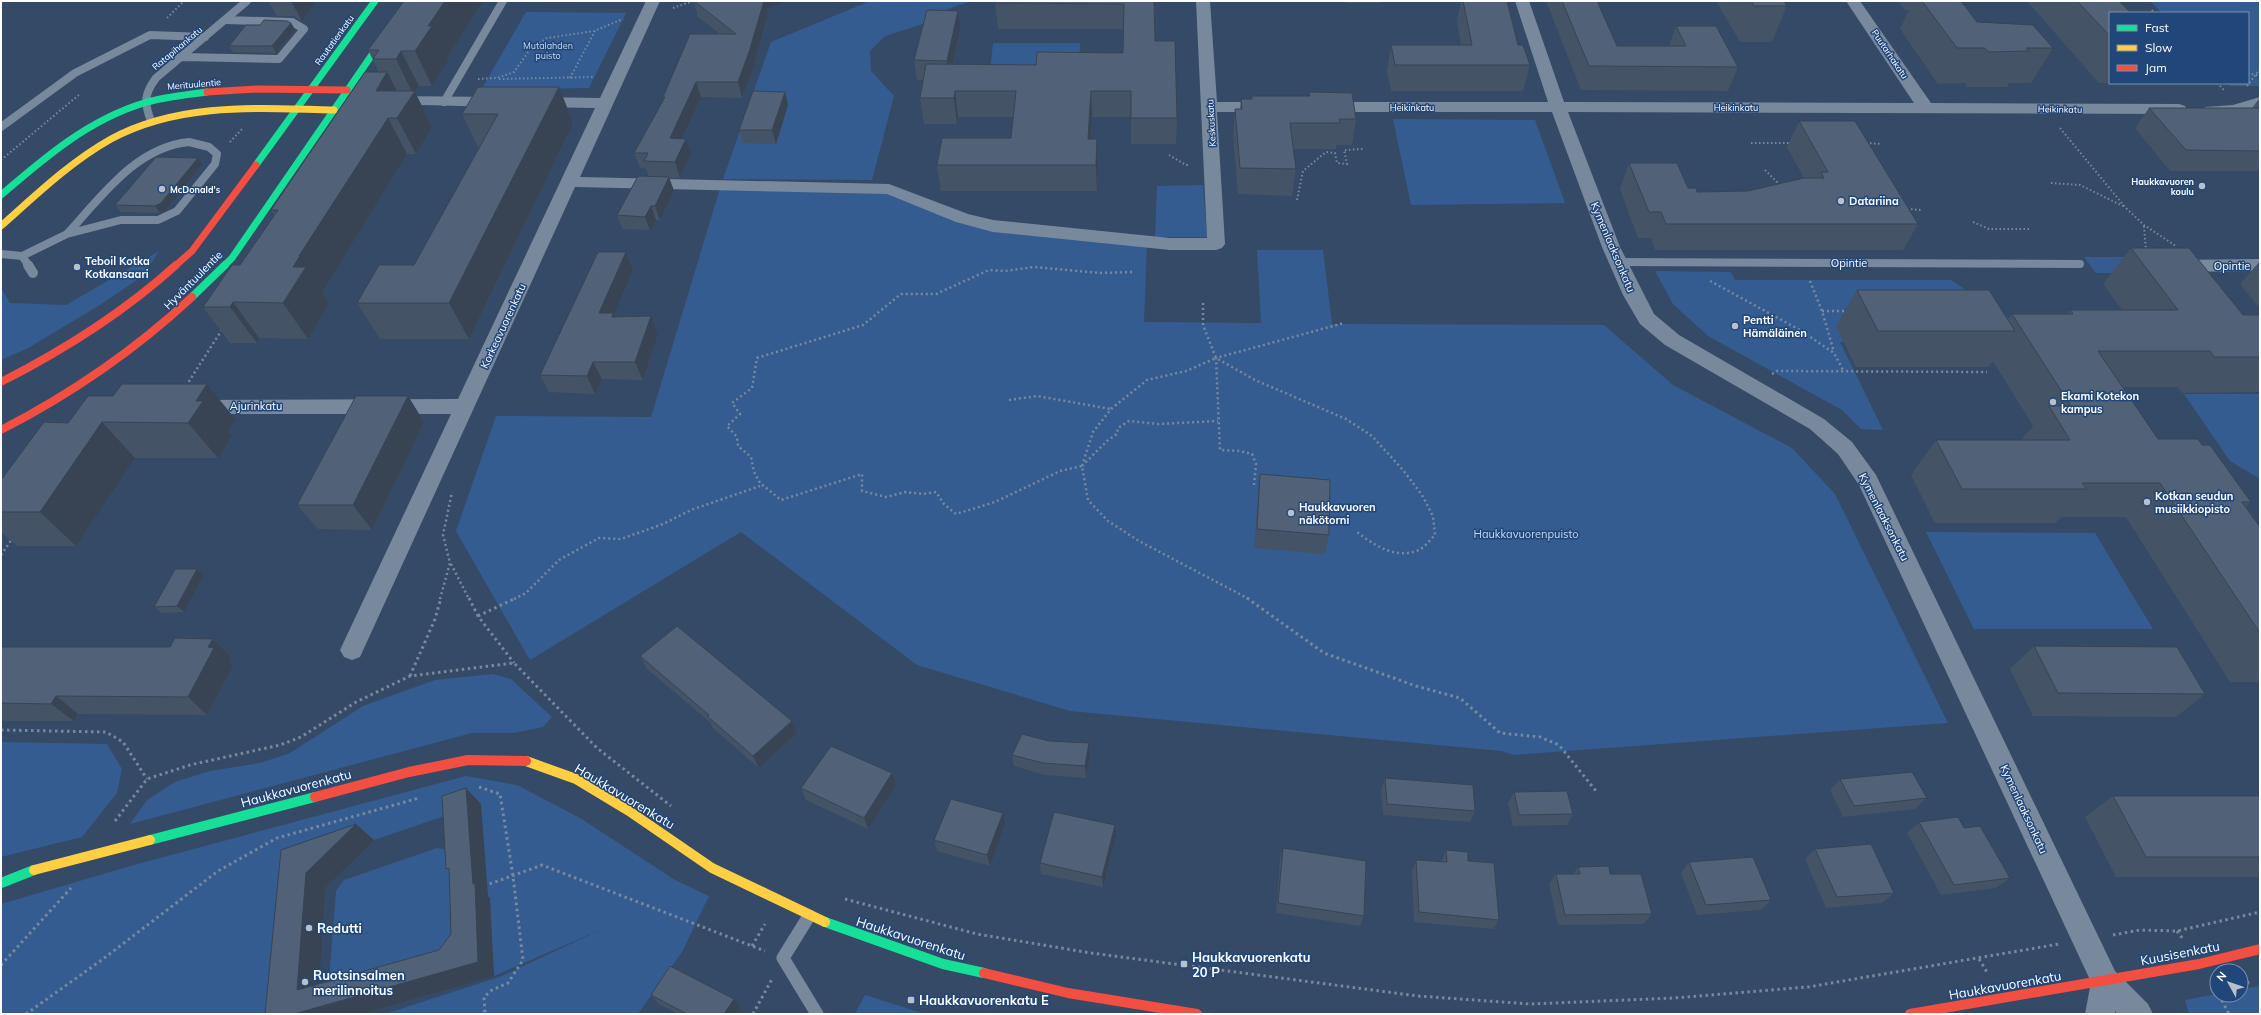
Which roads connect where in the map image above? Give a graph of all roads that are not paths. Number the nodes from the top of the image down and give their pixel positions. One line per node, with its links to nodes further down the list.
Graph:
1 (247, 1): 9 (lane, Ratapihankatu)
2 (375, 1): 12 (main road, Rautatienkatu)
3 (409, 1): 13 (main road)
4 (503, 1): 16 (lane)
5 (654, 1): 18 (street, Korkeavuorenkatu)
6 (1203, 1): 19 (street, Keskuskatu)
7 (1522, 1): 22 (street, Kymenlaaksonkatu)
8 (1853, 1): 23 (street, Puutarhakatu)
9 (227, 20): 10 (lane, Ratapihankatu); 11 (lane)
10 (205, 37): 11 (lane, Ratapihankatu); 27 (lane)
11 (180, 57): 15 (lane, Ratapihankatu)
12 (310, 90): 13 (main road, Merituulentie); 15 (main road, Merituulentie); 24 (main road, Hyväntuulentie)
13 (347, 90): 25 (main road, Hyväntuulentie)
14 (376, 101): 16 (street)
15 (144, 102): 26 (lane); 29 (main road, Merituulentie)
16 (444, 102): 18 (street)
17 (2260, 102): 23 (street, Heikinkatu)
18 (606, 103): 28 (street, Korkeavuorenkatu)
19 (1210, 106): 20 (street); 28 (street, Keskuskatu)
20 (1286, 107)
21 (1309, 107): 22 (street, Heikinkatu)
22 (1558, 107): 23 (street, Heikinkatu); 34 (street, Kymenlaaksonkatu)
23 (1926, 108)
24 (296, 110): 25 (main road); 26 (main road); 39 (main road, Hyväntuulentie)
25 (334, 110): 42 (main road, Hyväntuulentie)
26 (151, 121): 30 (main road)
27 (1, 127)
28 (570, 182): 41 (street, Korkeavuorenkatu)
29 (1, 195)
30 (1, 226)
31 (67, 234): 31 (lane); 33 (lane)
32 (1, 254): 33 (lane)
33 (22, 256): 38 (lane)
34 (1618, 262): 35 (lane, Opintie); 47 (street, Kymenlaaksonkatu)
35 (2080, 264)
36 (2260, 265): 37 (street, Opintie)
37 (2156, 266)
38 (33, 273)
39 (1, 382)
40 (172, 406): 41 (street, Ajurinkatu)
41 (466, 406): 43 (street, Korkeavuorenkatu)
42 (1, 430)
43 (352, 650)
44 (1, 882): 45 (main road, Haukkavuorenkatu, bridge)
45 (809, 916): 49 (lane); 50 (main road, Haukkavuorenkatu)
46 (2260, 949): 47 (main road, Kuusisenkatu)
47 (2105, 981): 48 (main road, Haukkavuorenkatu); 52 (street); 53 (street)
48 (1935, 1012): 51 (main road, Haukkavuorenkatu)
49 (818, 1014)
50 (1197, 1014)
51 (1910, 1014)
52 (2100, 1014)
53 (2138, 1014)

